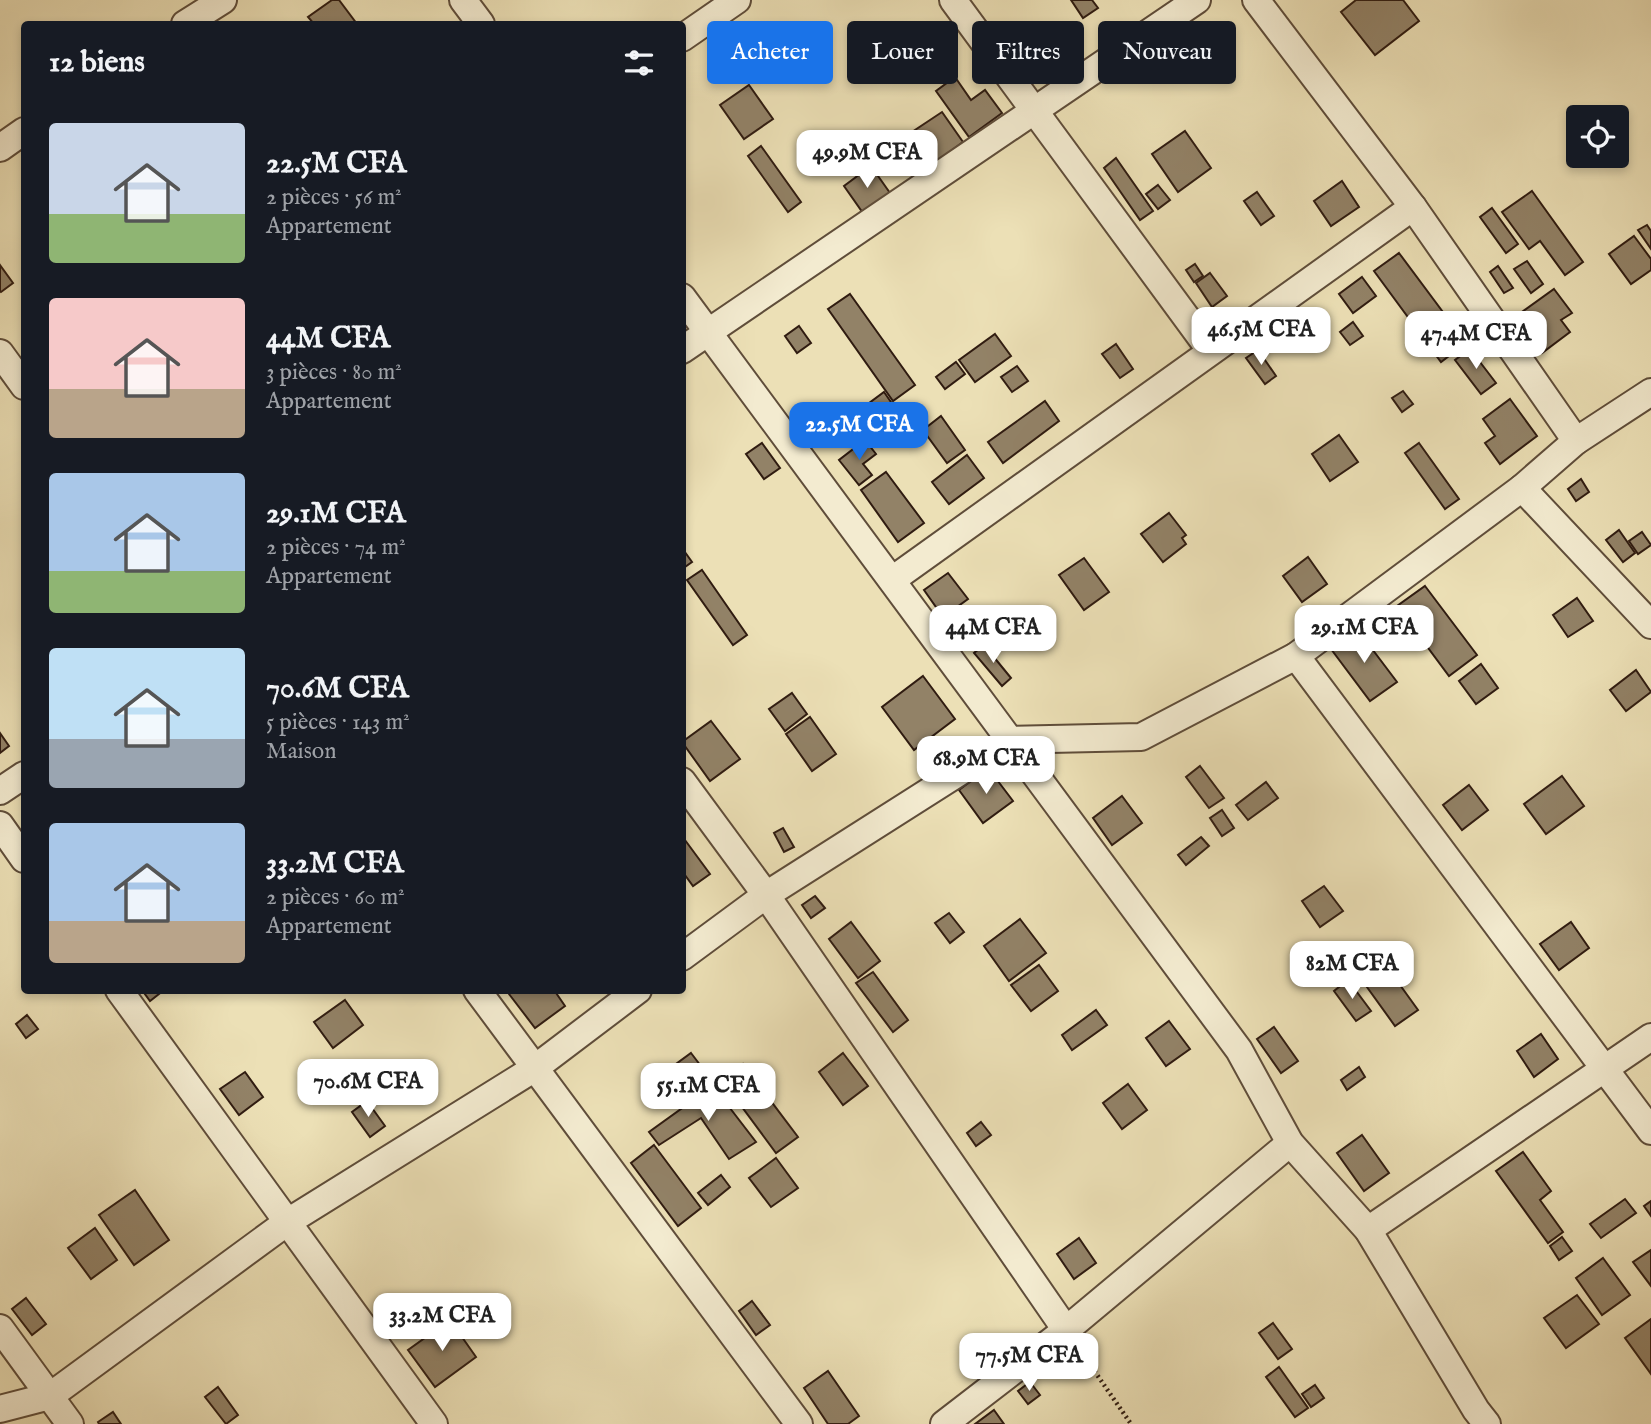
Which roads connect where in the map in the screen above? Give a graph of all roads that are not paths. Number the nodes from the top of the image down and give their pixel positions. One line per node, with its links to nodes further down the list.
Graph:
1 (223, 0): 7 (street)
2 (463, 0): 8 (street)
3 (737, 0): 9 (street)
4 (953, 0): 10 (street)
5 (1197, 0): 10 (street)
6 (1255, 0): 13 (street)
7 (190, 21)
8 (479, 21)
9 (686, 35)
10 (1034, 111): 15 (street); 17 (street)
11 (21, 133): 12 (street)
12 (0, 148)
13 (1413, 207): 17 (street); 21 (street)
14 (686, 303): 15 (street)
15 (709, 333): 16 (street); 23 (street)
16 (686, 347)
17 (1211, 351): 23 (street)
18 (0, 353): 19 (street)
19 (21, 382)
20 (1651, 392): 21 (street)
21 (1576, 441): 22 (street)
22 (1522, 488): 24 (street); 25 (street)
23 (892, 580): 26 (street)
24 (1651, 625)
25 (1296, 656): 26 (street); 39 (street)
26 (1010, 740): 32 (street); 41 (street)
27 (21, 777): 29 (street)
28 (686, 786): 32 (street)
29 (0, 791)
30 (0, 825): 31 (street)
31 (21, 855)
32 (766, 895): 33 (street); 45 (street)
33 (686, 954)
34 (122, 994): 42 (street)
35 (480, 994): 38 (street)
36 (633, 994): 38 (street)
37 (1651, 1038): 39 (street)
38 (535, 1068): 42 (street); 50 (street)
39 (1605, 1070): 40 (street); 43 (street)
40 (1651, 1131)
41 (1290, 1143): 43 (street); 45 (street)
42 (286, 1223): 46 (street); 49 (street)
43 (1368, 1230): 52 (street)
44 (0, 1328): 46 (street)
45 (1066, 1330): 51 (street)
46 (50, 1396): 47 (street); 48 (street)
47 (0, 1409)
48 (70, 1424)
49 (434, 1424)
50 (799, 1424)
51 (944, 1424)
52 (1487, 1424)

